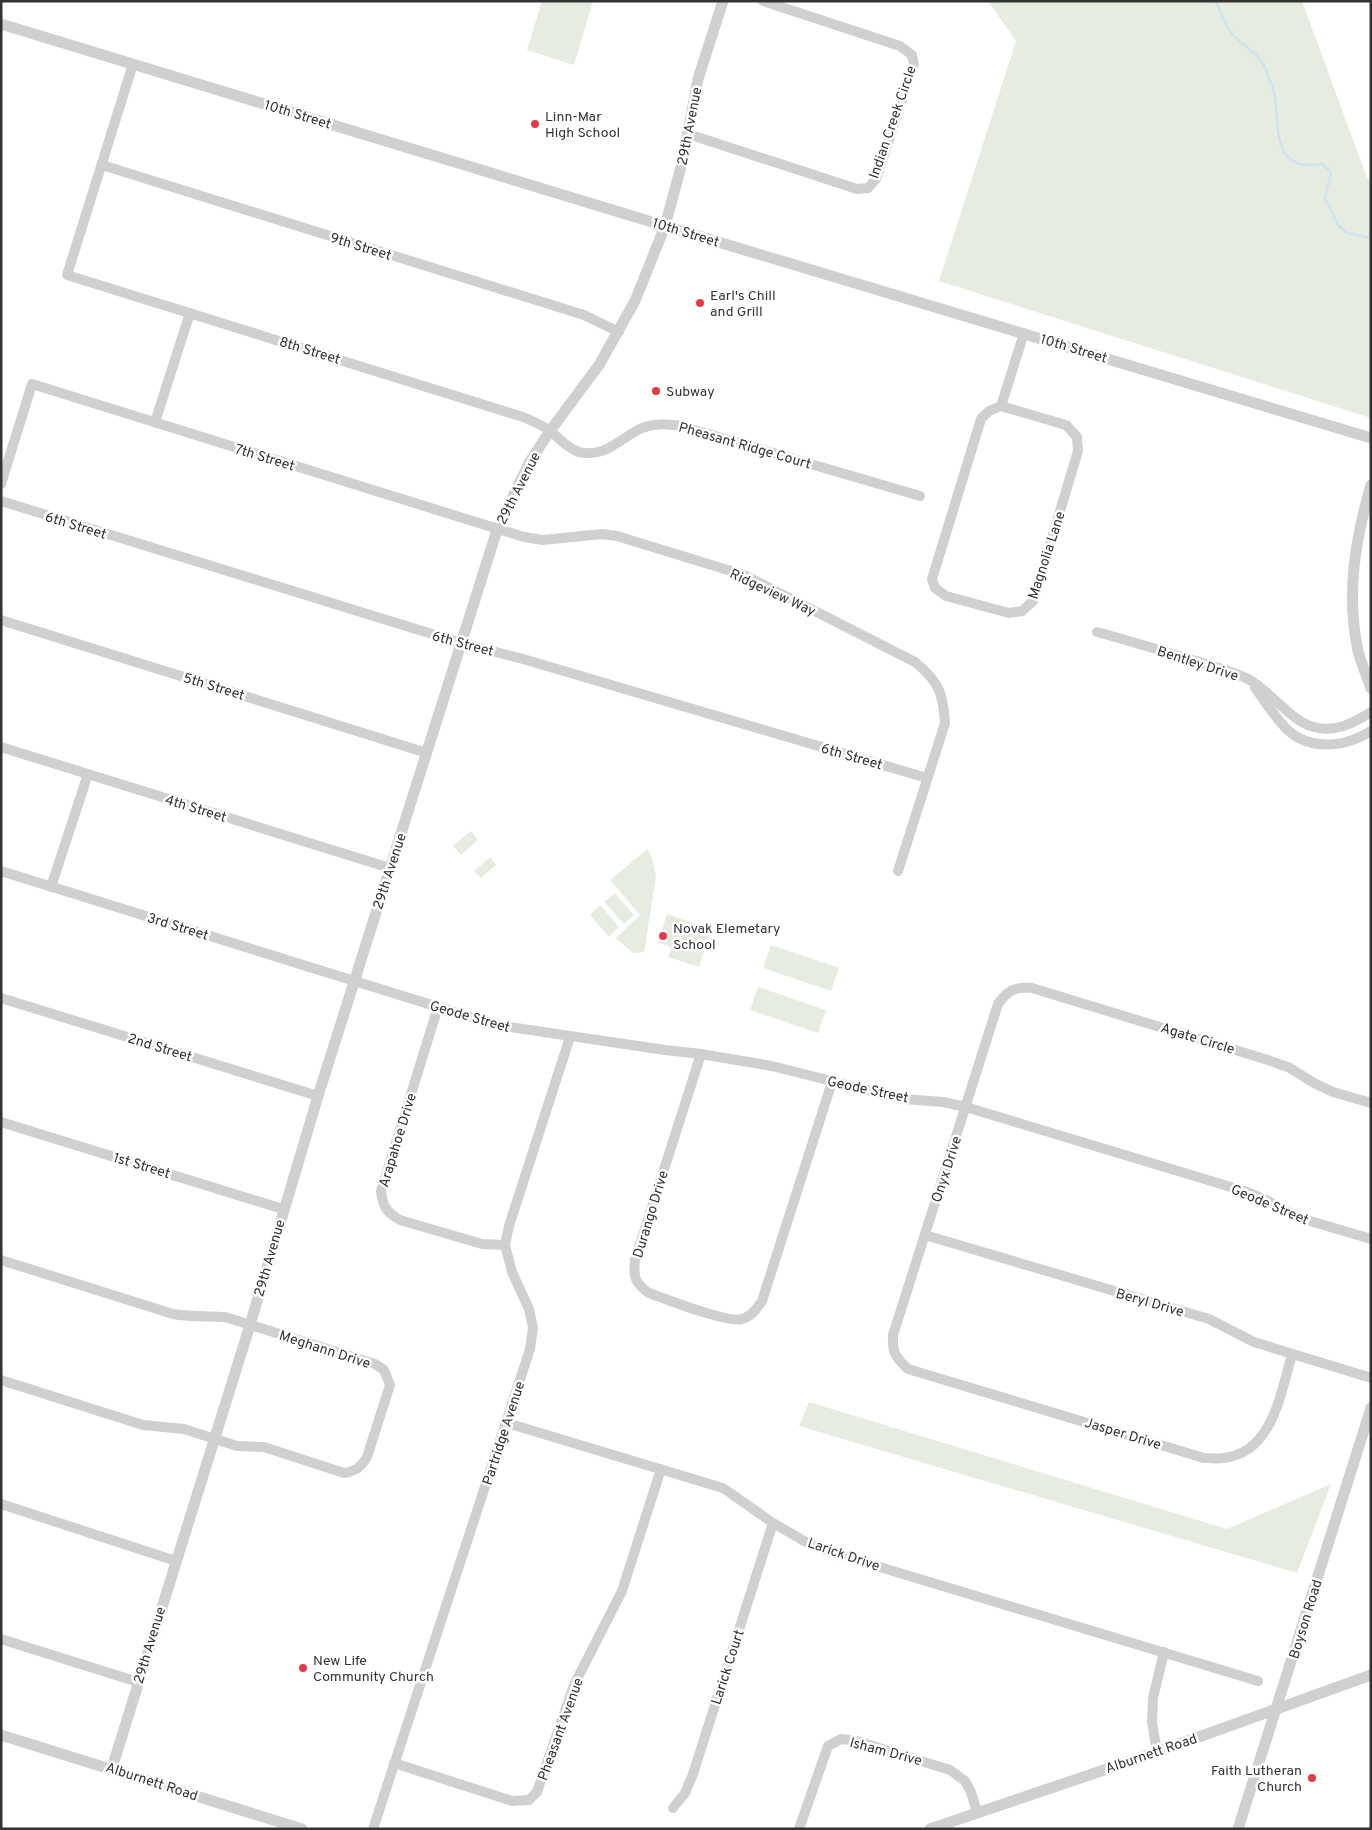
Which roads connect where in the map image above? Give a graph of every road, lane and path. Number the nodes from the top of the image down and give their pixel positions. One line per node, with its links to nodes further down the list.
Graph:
1 (723, 1): 5 (street, 29th Avenue)
2 (763, 1): 5 (street, Indian Creek Circle)
3 (1, 24): 4 (street, 10th Street)
4 (133, 64): 6 (street); 7 (street, 10th Street)
5 (688, 134): 7 (street, 29th Avenue)
6 (102, 165): 8 (street, 8th Street); 9 (street, 9th Street)
7 (665, 226): 9 (street, 29th Avenue); 10 (street, 10th Street)
8 (190, 313): 12 (street); 13 (street, 8th Street)
9 (619, 332): 13 (street, 29th Avenue)
10 (1024, 333): 11 (street); 14 (street, 10th Street)
11 (1002, 406): 11 (street, Magnolia Lane)
12 (155, 422): 15 (street, 7th Street); 19 (street, 7th Street)
13 (550, 431): 17 (street, Pheasant Ridge Court); 19 (street, 29th Avenue)
14 (1371, 438)
15 (1, 484)
16 (1371, 485): 24 (street)
17 (920, 496)
18 (1, 502): 22 (street, 6th Street)
19 (497, 530): 22 (street, 29th Avenue); 30 (street, Ridgeview Way)
20 (1, 620): 28 (street, 5th Street)
21 (1097, 632): 23 (street, Bentley Drive)
22 (461, 643): 28 (street, 29th Avenue); 30 (street, 6th Street)
23 (1250, 681): 25 (street, Bentley Drive); 26 (street)
24 (1371, 688)
25 (1371, 712)
26 (1371, 731)
27 (1, 746): 29 (street, 4th Street)
28 (427, 753): 31 (street, 29th Avenue)
29 (88, 774): 31 (street, 4th Street); 34 (street)
30 (927, 778): 33 (street, Ridgeview Way)
31 (390, 868): 35 (street, 29th Avenue)
32 (1, 871): 34 (street, 3rd Street)
33 (898, 871)
34 (51, 887): 35 (street, 3rd Street)
35 (354, 981): 38 (street, Geode Street); 42 (street, 29th Avenue)
36 (1020, 987): 43 (street, Agate Circle); 44 (street, Onyx Drive)
37 (1, 998): 42 (street, 2nd Street)
38 (438, 1007): 39 (street, Geode Street); 49 (street, Arapahoe Drive)
39 (570, 1037): 40 (street, Geode Street); 49 (street, Partridge Avenue)
40 (701, 1054): 41 (street, Geode Street); 41 (street, Durango Drive)
41 (832, 1082): 44 (street, Geode Street)
42 (318, 1096): 46 (street, 29th Avenue)
43 (1371, 1103)
44 (966, 1107): 47 (street, Onyx Drive); 48 (street, Geode Street)
45 (1, 1122): 46 (street, 1st Street)
46 (283, 1209): 51 (street, 29th Avenue)
47 (925, 1236): 52 (street, Beryl Drive); 53 (street, Onyx Drive)
48 (1371, 1239)
49 (505, 1246): 57 (street, Partridge Avenue)
50 (1, 1260): 51 (street, Meghann Drive)
51 (250, 1325): 58 (street, 29th Avenue); 58 (street, Meghann Drive)
52 (1292, 1355): 53 (street, Jasper Drive); 54 (street, Beryl Drive)
53 (898, 1360)
54 (1371, 1378)
55 (1, 1380): 58 (street, Meghann Drive)
56 (1371, 1408): 68 (street, Boyson Road)
57 (506, 1423): 59 (street, Larick Drive); 71 (street, Partridge Avenue)
58 (214, 1439): 62 (street, 29th Avenue)
59 (662, 1469): 61 (street, Larick Drive); 71 (street, Pheasant Avenue)
60 (1, 1504): 62 (street)
61 (773, 1523): 64 (street, Larick Drive); 73 (street, Larick Court)
62 (176, 1561): 67 (street, 29th Avenue)
63 (1, 1639): 67 (street)
64 (1164, 1652): 66 (street, Larick Drive); 70 (street)
65 (1371, 1675): 68 (street, Alburnett Road)
66 (1258, 1680)
67 (138, 1682): 72 (street, 29th Avenue)
68 (1277, 1709): 70 (street, Alburnett Road); 79 (street, Boyson Road)
69 (1, 1735): 72 (street, Alburnett Road)
70 (1157, 1752): 74 (street, Alburnett Road)
71 (394, 1763): 76 (street, Partridge Avenue)
72 (112, 1768): 75 (street, Alburnett Road)
73 (673, 1808)
74 (977, 1812): 77 (street, Isham Drive); 78 (street, Alburnett Road)
75 (302, 1829)
76 (373, 1829)
77 (799, 1829)
78 (930, 1829)
79 (1238, 1829)

